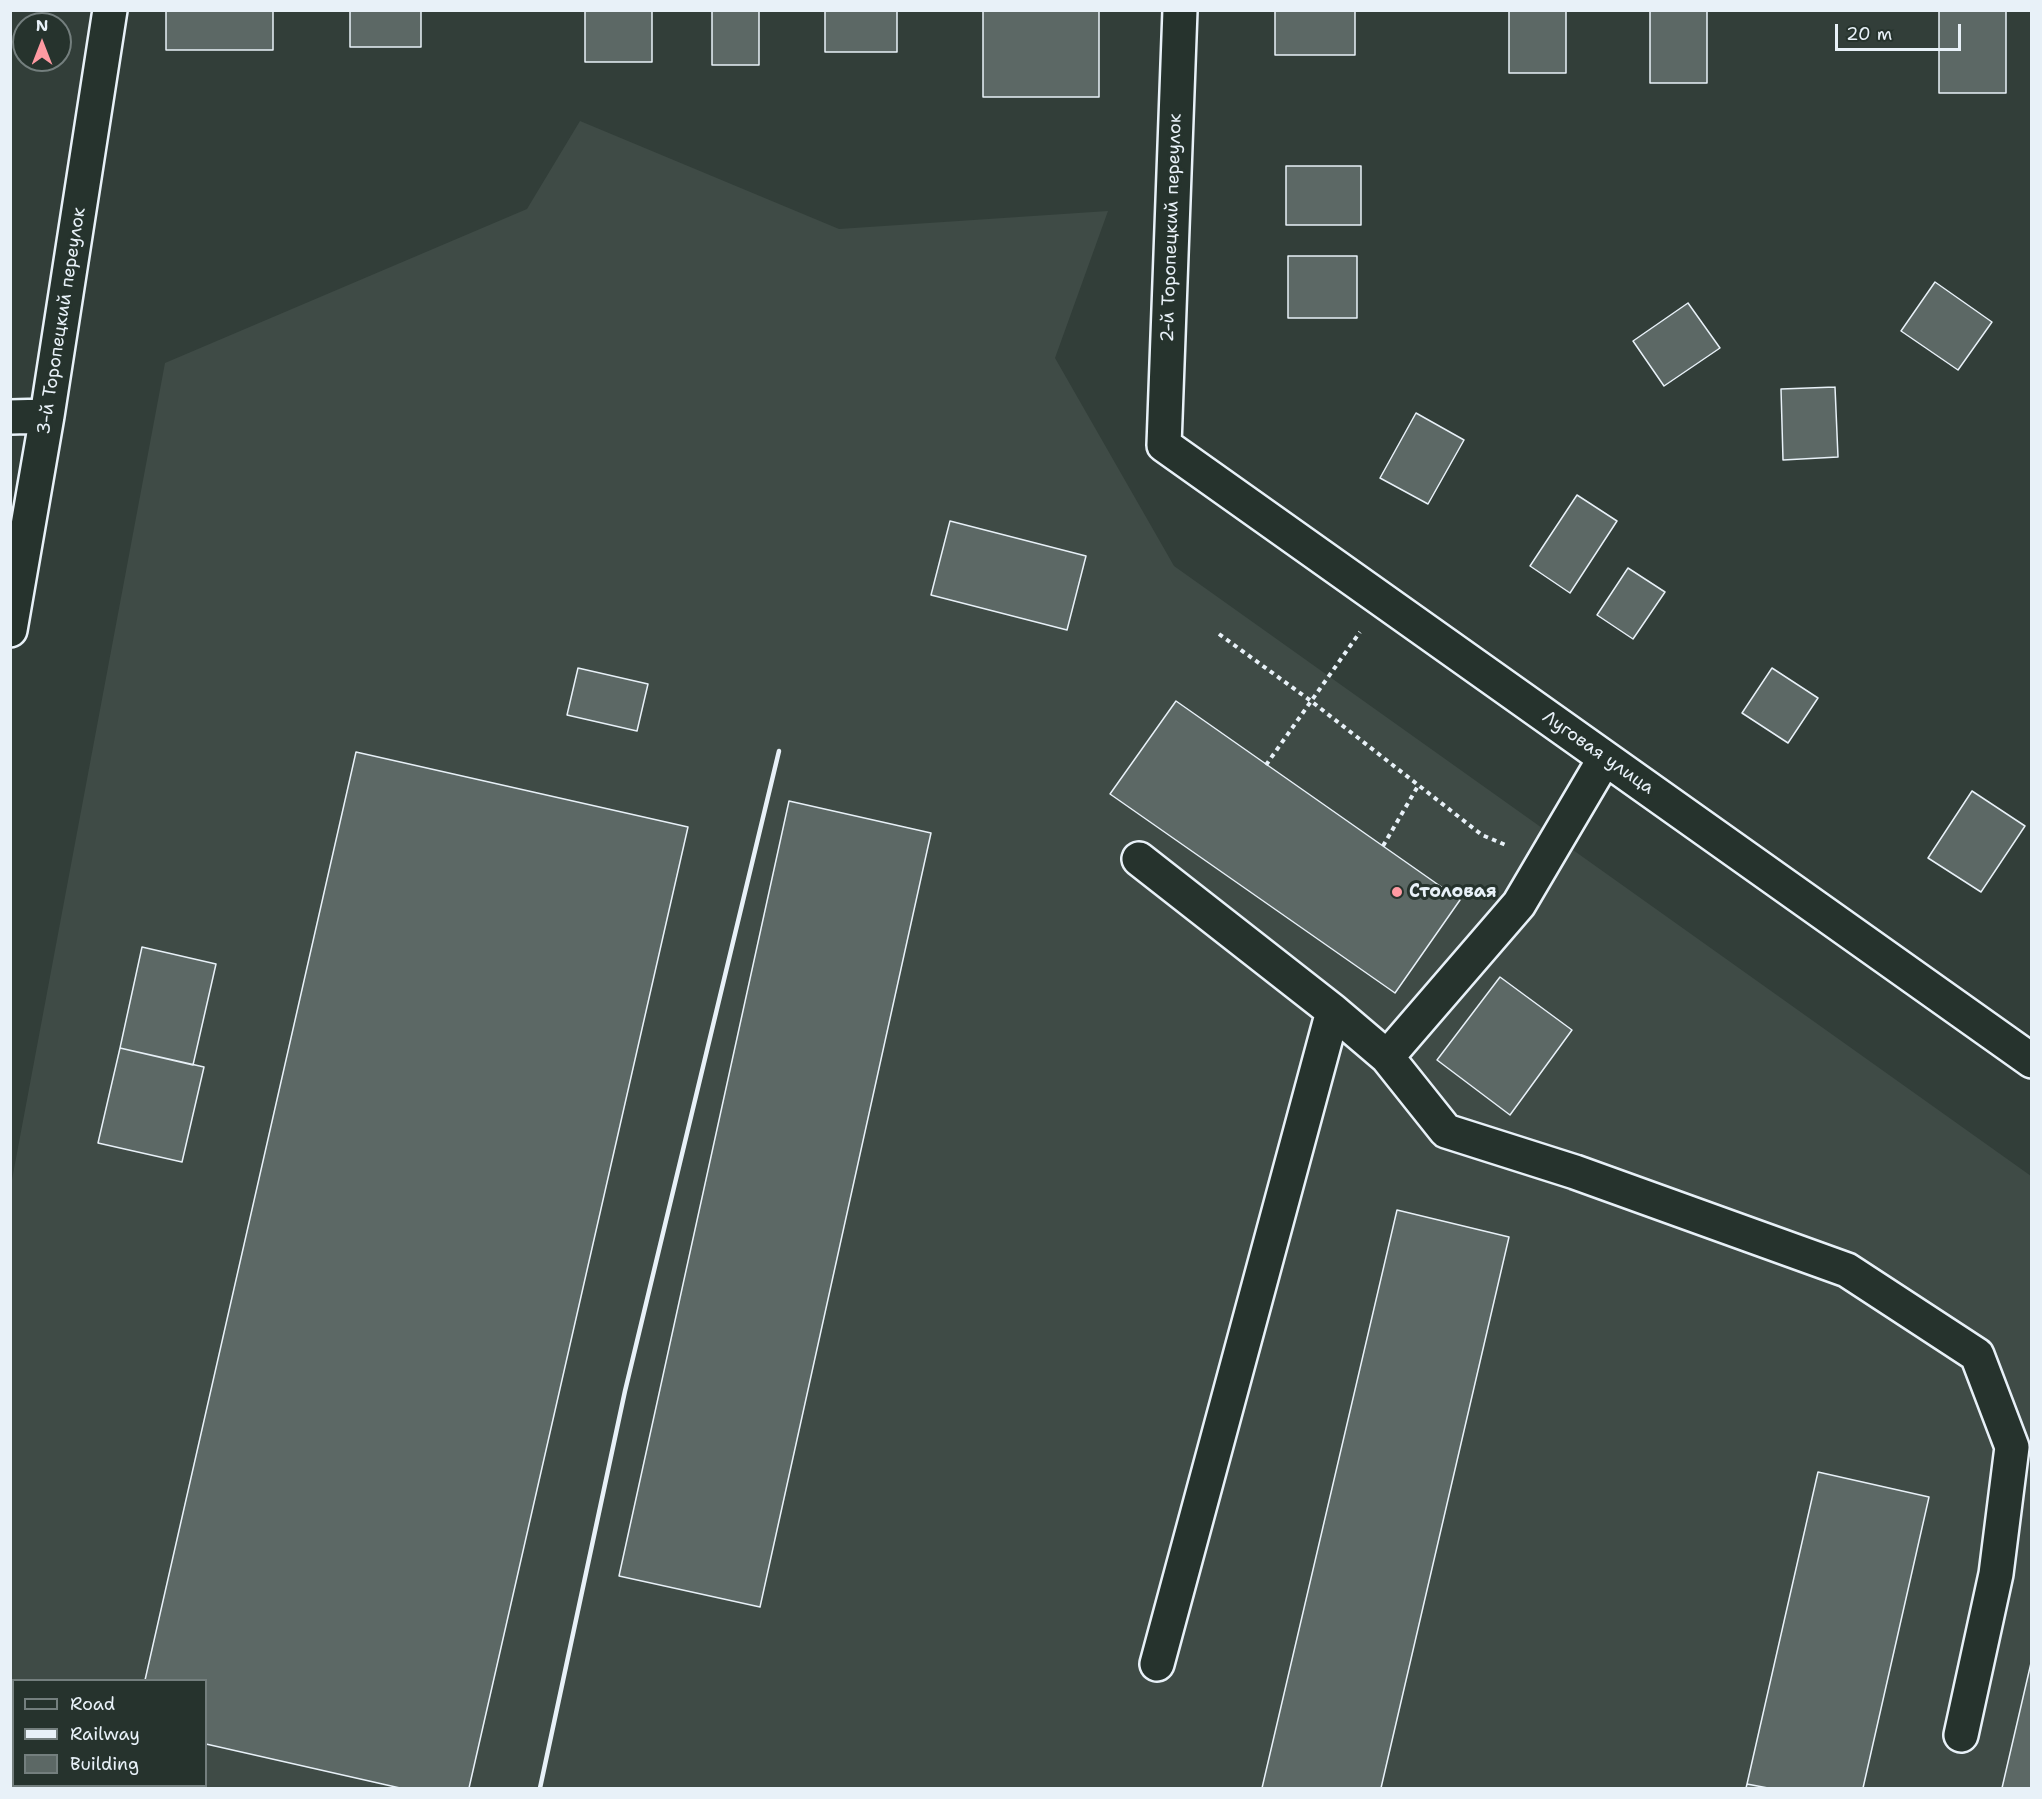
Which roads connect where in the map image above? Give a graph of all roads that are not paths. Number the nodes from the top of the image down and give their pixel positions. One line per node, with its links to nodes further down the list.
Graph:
1 (110, 10): 3 (street, 3-й Торопецкий переулок)
2 (1180, 10): 5 (street, 2-й Торопецкий переулок)
3 (47, 416): 4 (street); 6 (street, 3-й Торопецкий переулок)
4 (10, 417)
5 (1164, 445): 7 (street, Луговая улица)
6 (10, 630)
7 (1605, 758): 10 (street); 11 (street, Луговая улица)
8 (1139, 859): 9 (street)
9 (1333, 1011): 10 (street); 12 (street)
10 (1387, 1057): 13 (street)
11 (2031, 1061)
12 (1157, 1664)
13 (1961, 1734)

